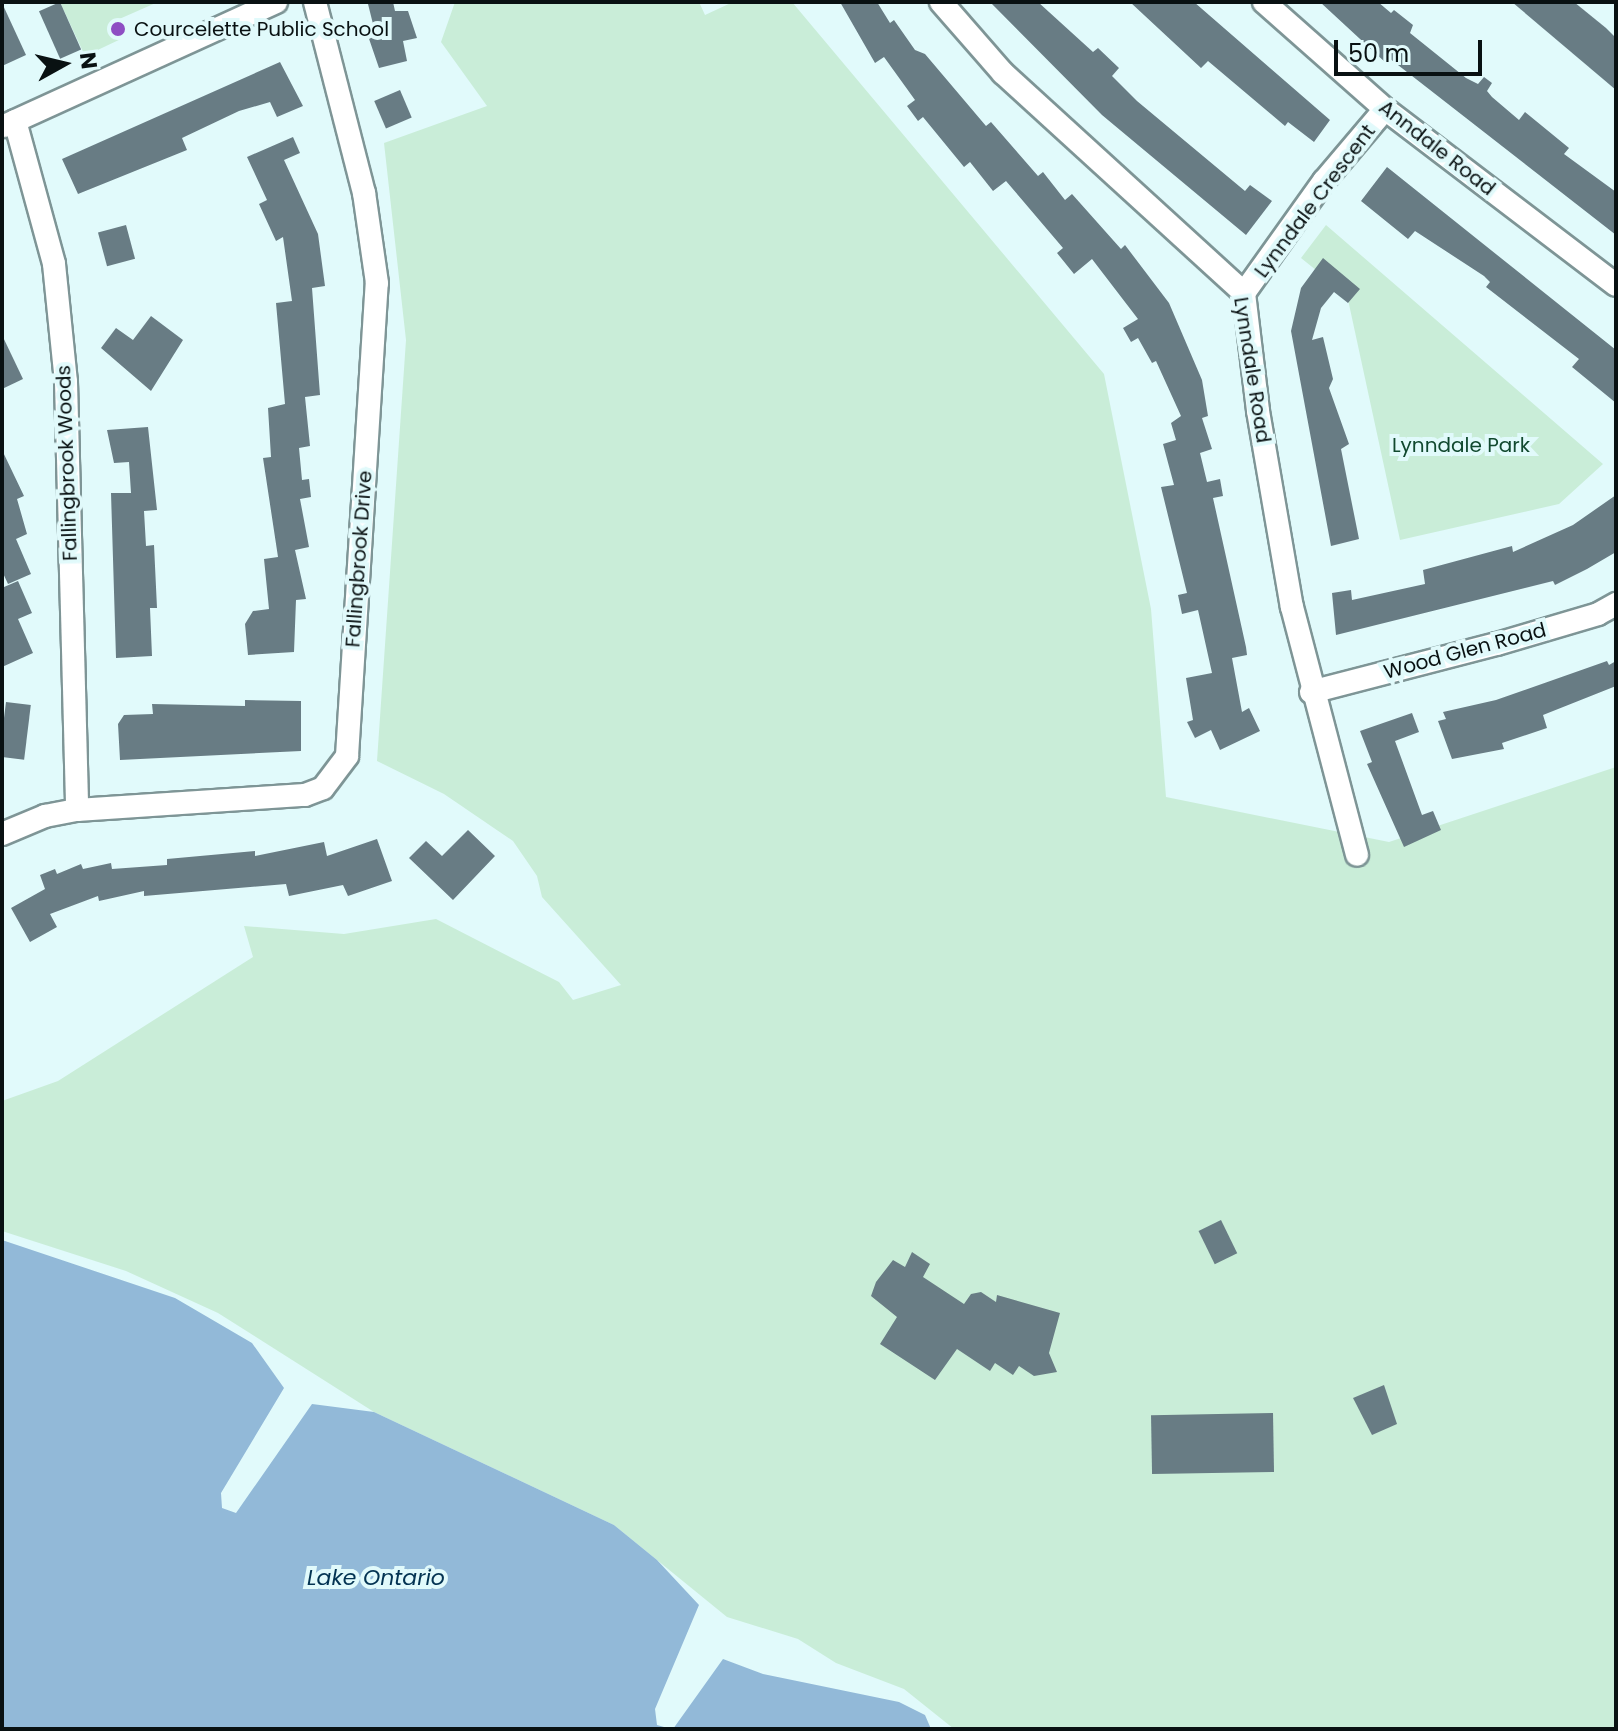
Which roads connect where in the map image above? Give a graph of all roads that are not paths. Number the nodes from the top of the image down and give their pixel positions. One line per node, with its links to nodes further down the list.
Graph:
1 (276, 2): 6 (street)
2 (315, 2): 11 (street, Fallingbrook Drive)
3 (941, 2): 8 (street, Lynndale Road)
4 (1264, 2): 5 (street, Anndale Road)
5 (1385, 109): 7 (street, Anndale Road); 8 (street, Lynndale Crescent)
6 (9, 124): 11 (street, Fallingbrook Woods)
7 (1616, 285)
8 (1244, 293): 10 (street, Lynndale Road)
9 (1616, 604): 10 (street, Wood Glen Road)
10 (1311, 692): 13 (street, Lynndale Road)
11 (77, 810): 12 (street, Fallingbrook Drive)
12 (2, 834)
13 (1357, 855)

